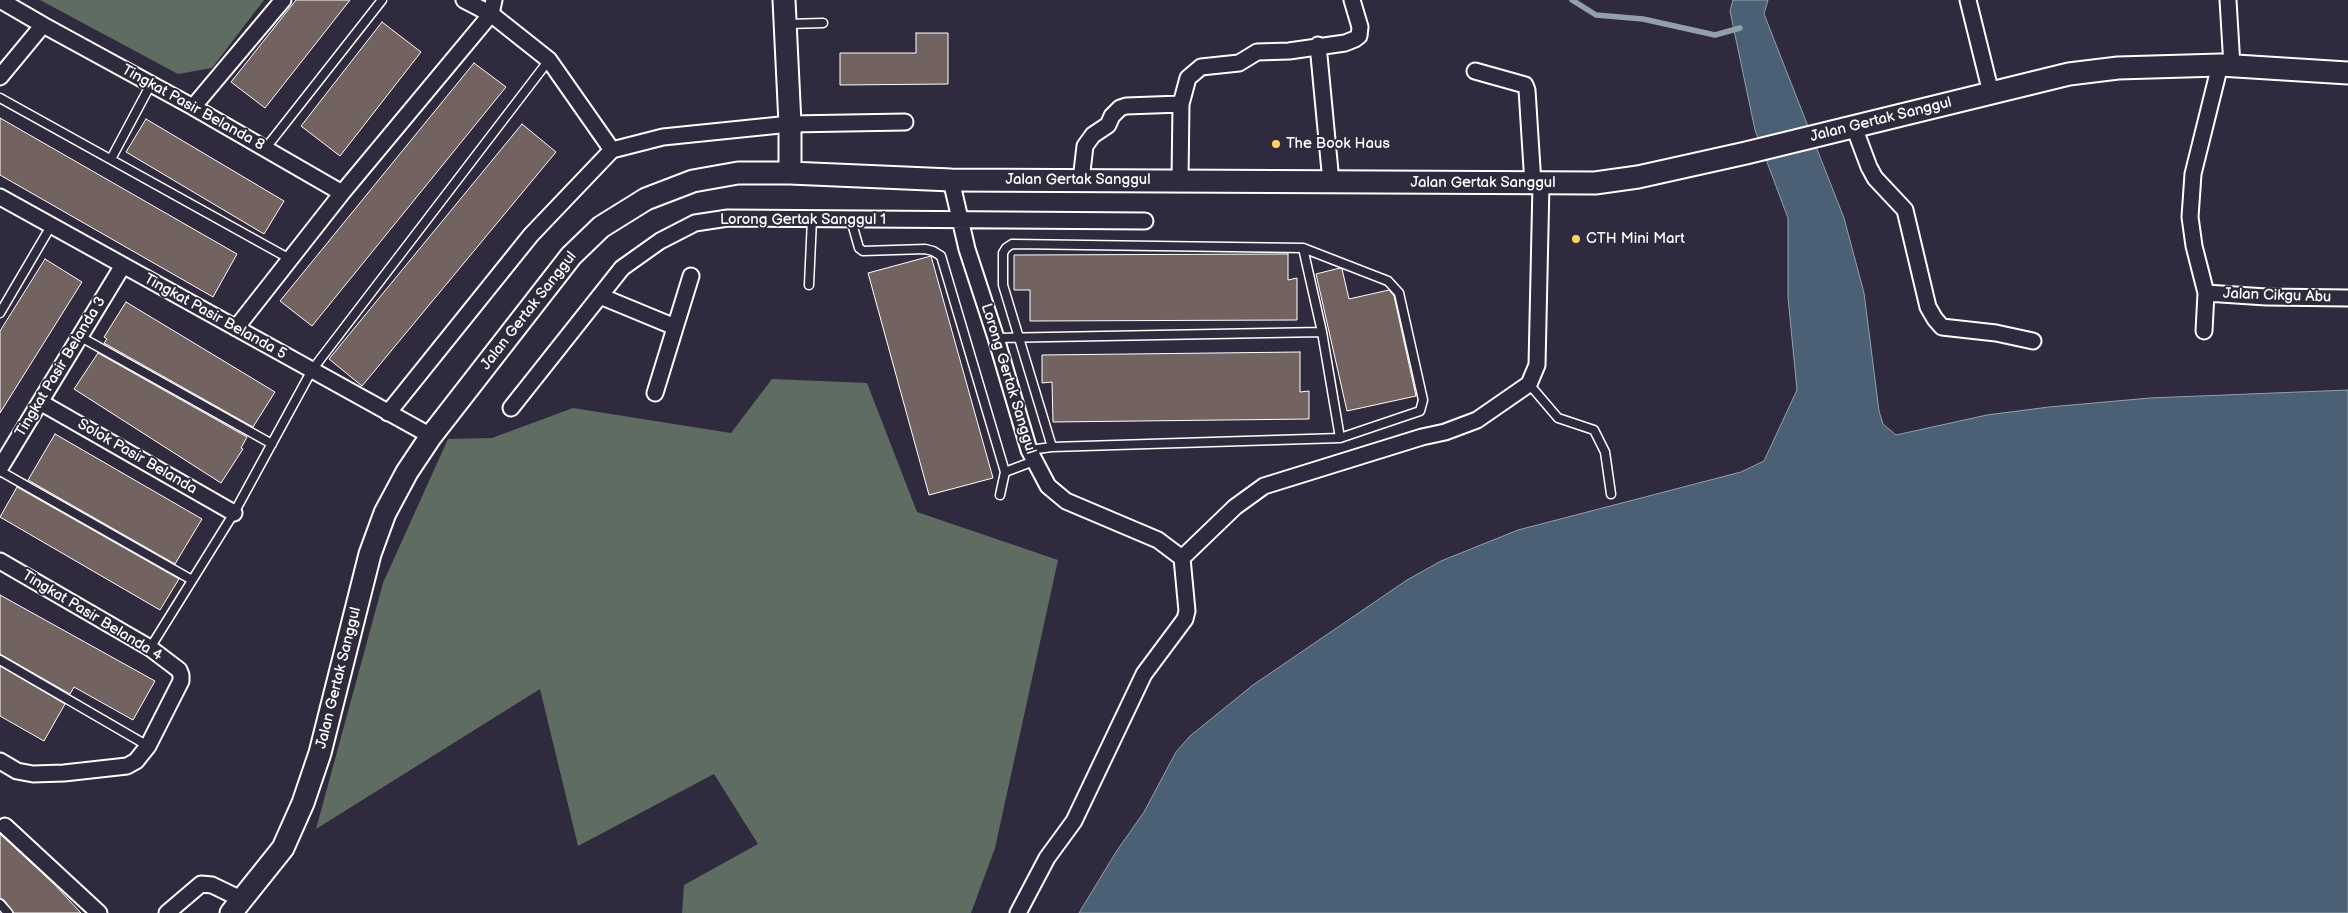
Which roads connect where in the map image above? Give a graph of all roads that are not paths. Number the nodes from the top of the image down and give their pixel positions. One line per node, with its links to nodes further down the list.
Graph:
1 (0, 0): 12 (street, Tingkat Pasir Belanda 8)
2 (283, 0): 23 (street)
3 (382, 0): 27 (lane)
4 (464, 0): 9 (street)
5 (784, 0): 11 (main road)
6 (1352, 0): 13 (street)
7 (1968, 0): 20 (street)
8 (2228, 0): 15 (street)
9 (492, 7): 14 (street); 36 (street)
10 (823, 23): 11 (lane)
11 (786, 24): 25 (main road)
12 (43, 25): 18 (street); 19 (street, Tingkat Pasir Belanda 8)
13 (1318, 45): 22 (street); 34 (street)
14 (549, 60): 28 (street); 60 (lane)
15 (2226, 65): 17 (main road, Jalan Gertak Sanggul); 20 (main road, Jalan Gertak Sanggul); 48 (street)
16 (1475, 71): 35 (street)
17 (2348, 73)
18 (0, 77)
19 (151, 84): 23 (street, Tingkat Pasir Belanda 8); 29 (lane)
20 (1991, 93): 26 (main road, Jalan Gertak Sanggul)
21 (0, 98): 29 (lane)
22 (1181, 104): 32 (street); 33 (street)
23 (193, 108): 27 (street, Tingkat Pasir Belanda 8)
24 (905, 122): 25 (street)
25 (790, 124): 28 (street); 30 (main road)
26 (1854, 127): 35 (main road, Jalan Gertak Sanggul); 59 (street)
27 (265, 149): 36 (street, Tingkat Pasir Belanda 8)
28 (612, 150): 65 (street)
29 (111, 159): 44 (lane)
30 (790, 173): 31 (main road, Jalan Gertak Sanggul); 66 (main road, Jalan Gertak Sanggul)
31 (951, 180): 32 (main road, Jalan Gertak Sanggul); 38 (street, Lorong Gertak Sanggul)
32 (1081, 180): 33 (main road, Jalan Gertak Sanggul)
33 (1180, 180): 34 (main road, Jalan Gertak Sanggul)
34 (1331, 182): 35 (main road, Jalan Gertak Sanggul)
35 (1537, 184): 61 (street)
36 (342, 193): 44 (street)
37 (0, 197): 42 (street, Tingkat Pasir Belanda 5)
38 (960, 218): 40 (street, Lorong Gertak Sanggul 1); 41 (street, Lorong Gertak Sanggul 1); 58 (street, Lorong Gertak Sanggul)
39 (812, 219): 40 (street, Lorong Gertak Sanggul 1); 47 (lane); 49 (street, Lorong Gertak Sanggul 1)
40 (851, 220): 72 (lane)
41 (1145, 221)
42 (51, 226): 45 (street, Tingkat Pasir Belanda 5); 51 (lane)
43 (1303, 248): 55 (lane); 57 (lane); 67 (lane)
44 (290, 258): 53 (street)
45 (122, 266): 53 (street, Tingkat Pasir Belanda 5); 56 (street, Tingkat Pasir Belanda 3)
46 (691, 276): 52 (street)
47 (809, 285)
48 (2206, 293): 50 (street, Jalan Cikgu Abu); 54 (street)
49 (600, 296): 52 (street); 64 (street, Lorong Gertak Sanggul 1)
50 (2348, 298)
51 (0, 313)
52 (675, 327): 62 (street)
53 (236, 328): 60 (street, Tingkat Pasir Belanda 5)
54 (2204, 331)
55 (1322, 332): 57 (lane); 67 (lane)
56 (79, 336): 63 (street, Tingkat Pasir Belanda 3); 68 (lane)
57 (1018, 336): 58 (lane); 69 (lane)
58 (996, 338): 70 (street, Lorong Gertak Sanggul)
59 (2032, 341)
60 (312, 370): 65 (street, Tingkat Pasir Belanda 5); 68 (lane)
61 (1529, 384): 73 (lane); 76 (street)
62 (655, 393)
63 (40, 402): 71 (street, Tingkat Pasir Belanda 3); 75 (street, Solok Pasir Belanda)
64 (511, 408)
65 (388, 413): 66 (street, Tingkat Pasir Belanda 5)
66 (431, 436): 85 (main road, Jalan Gertak Sanggul)
67 (1340, 438): 69 (lane)
68 (272, 444): 75 (lane)
69 (1052, 447): 70 (lane)
70 (1031, 456): 72 (lane); 76 (street, Lorong Gertak Sanggul)
71 (0, 470): 78 (lane)
72 (1005, 472): 74 (lane)
73 (1611, 494)
74 (1000, 495)
75 (234, 513): 78 (lane)
76 (1182, 558): 89 (street)
77 (0, 561): 79 (street, Tingkat Pasir Belanda 4)
78 (192, 580): 79 (lane)
79 (150, 648): 81 (street, Tingkat Pasir Belanda 4)
80 (0, 660): 81 (lane)
81 (148, 746): 82 (street)
82 (0, 761)
83 (5, 826): 87 (street)
84 (0, 904): 86 (lane)
85 (237, 907): 88 (street)
86 (8, 913)
87 (99, 913)
88 (166, 913)
89 (1018, 913)

